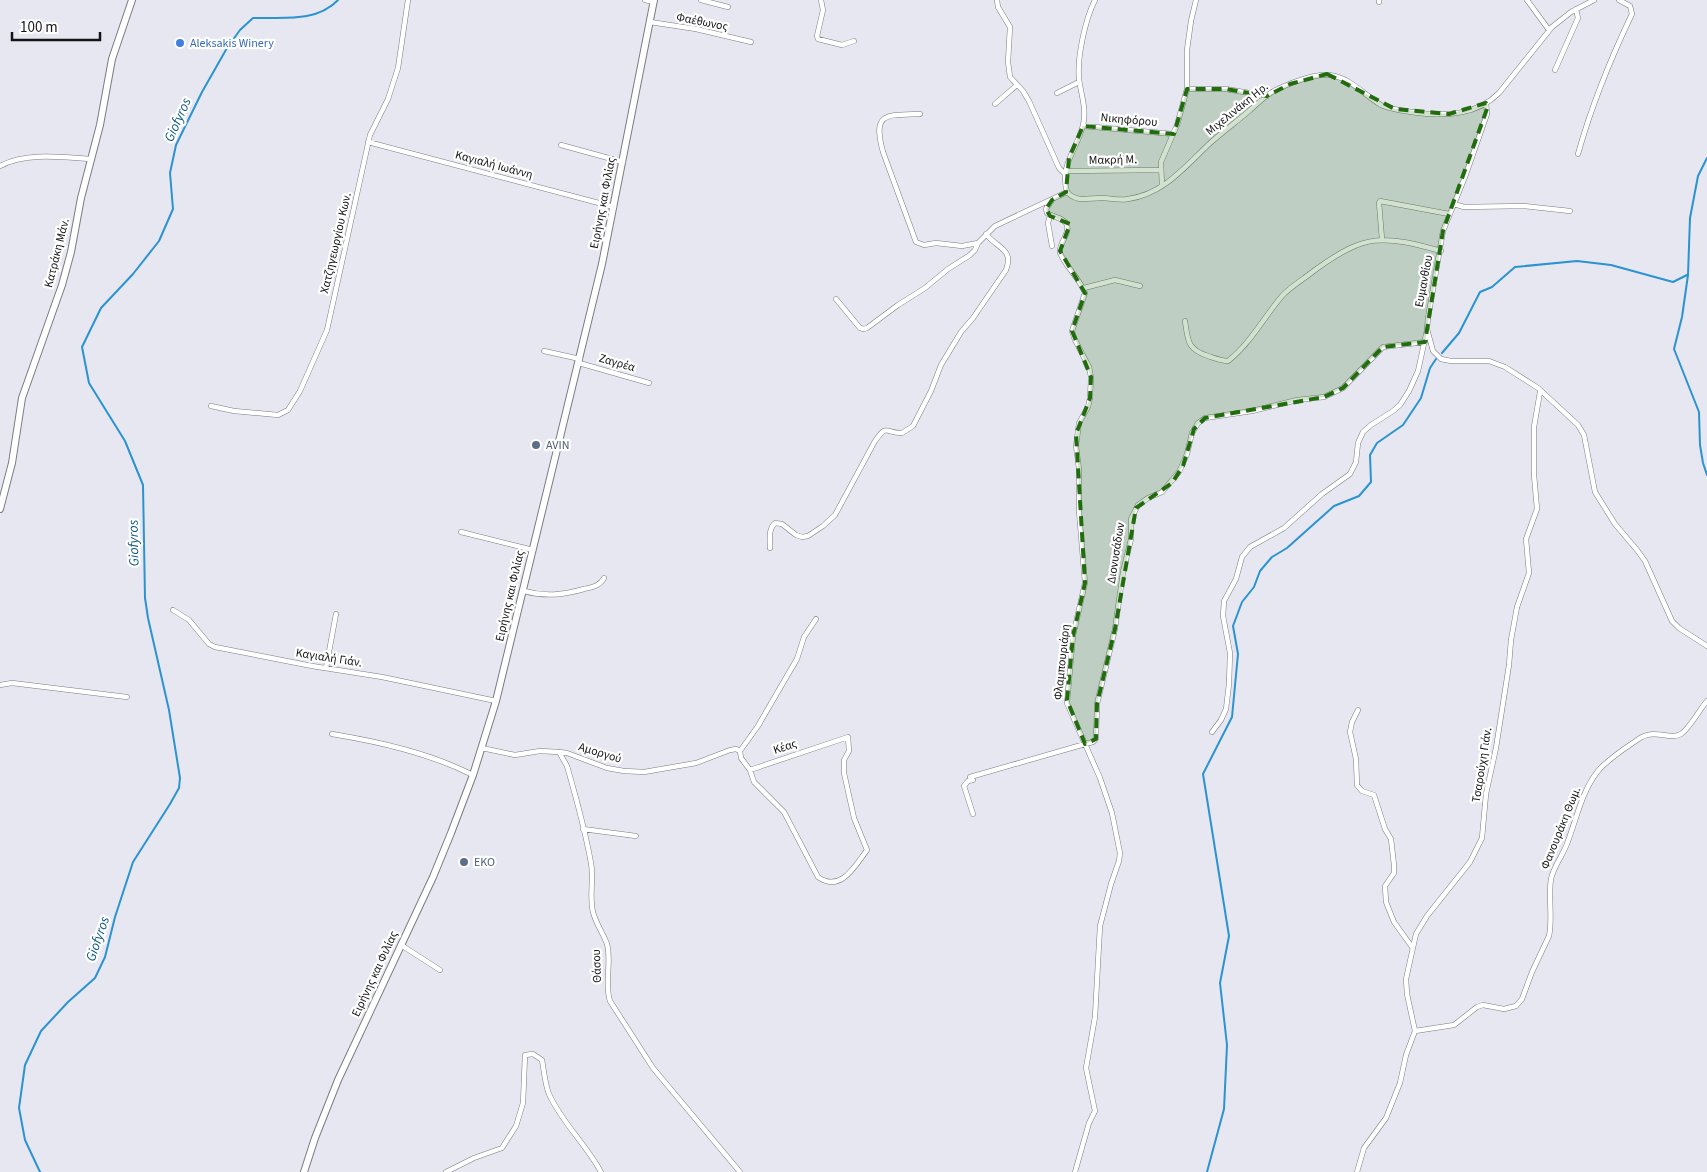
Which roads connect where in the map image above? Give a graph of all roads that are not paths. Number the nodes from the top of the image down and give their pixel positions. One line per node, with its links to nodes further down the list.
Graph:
1 (132, 0): 33 (street, Κατράκη Μάν.)
2 (408, 0): 30 (street, Χατζηγεωργίου Κων.)
3 (645, 0): 12 (street)
4 (701, 0): 13 (street)
5 (822, 0): 17 (street)
6 (997, 0): 21 (street)
7 (1095, 0): 20 (street)
8 (1196, 0): 22 (street)
9 (1527, 0): 16 (street)
10 (1594, 0): 14 (street, Μιχελινάκη Ηρ.)
11 (1619, 0): 32 (street)
12 (654, 1): 15 (street, Ειρήνης και Φιλίας)
13 (728, 6)
14 (1576, 9): 16 (street, Μιχελινάκη Ηρ.); 19 (street)
15 (650, 22): 18 (street, Φαέθωνος); 34 (street, Ειρήνης και Φιλίας)
16 (1549, 30): 25 (street, Μιχελινάκη Ηρ.)
17 (854, 41)
18 (751, 42)
19 (1555, 70)
20 (1080, 82): 23 (street); 28 (street)
21 (1017, 85): 26 (street); 37 (street)
22 (1187, 89): 24 (street); 29 (street)
23 (1057, 93)
24 (1267, 96): 25 (street, Μιχελινάκη Ηρ.); 38 (street, Μιχελινάκη Ηρ.)
25 (1486, 103): 41 (street, Ευμανθίου)
26 (995, 104)
27 (920, 114): 48 (street)
28 (1083, 126): 29 (street, Νικηφόρου); 37 (street)
29 (1173, 134): 36 (street)
30 (368, 142): 42 (street, Καγιαλή Ιωάννη); 61 (street, Χατζηγεωργίου Κων.)
31 (561, 145): 34 (street)
32 (1578, 154)
33 (90, 159): 35 (street); 62 (street, Κατράκη Μάν.)
34 (623, 162): 42 (street, Ειρήνης και Φιλίας)
35 (0, 166)
36 (1160, 170): 37 (street, Μακρή Μ.); 38 (street)
37 (1066, 173): 39 (street)
38 (1162, 186): 39 (street, Μιχελινάκη Ηρ.)
39 (1067, 192): 40 (street)
40 (1052, 200): 45 (street); 46 (street)
41 (1454, 204): 43 (street); 44 (street, Ευμανθίου)
42 (614, 207): 58 (street, Ειρήνης και Φιλίας)
43 (1570, 211)
44 (1449, 214): 47 (street); 50 (street, Ευμανθίου)
45 (1050, 216): 49 (street); 52 (street)
46 (986, 234): 48 (street); 64 (street)
47 (1382, 239): 50 (street); 54 (street)
48 (978, 243): 53 (street)
49 (1052, 246)
50 (1440, 251): 55 (street, Ευμανθίου)
51 (1140, 286): 52 (street)
52 (1084, 288): 80 (street, Φλαμπουριάρη)
53 (836, 299)
54 (1185, 321)
55 (1428, 329): 56 (street); 60 (street, Ευμανθίου)
56 (1425, 342): 78 (street); 80 (street, Διονυσάδων)
57 (544, 350): 58 (street, Ζαγρέα)
58 (579, 361): 59 (street, Ζαγρέα); 65 (street, Ειρήνης και Φιλίας)
59 (649, 383)
60 (1540, 392): 71 (street, Ευμανθίου); 90 (street, Τσαρούχη Γιάν.)
61 (211, 406)
62 (0, 510)
63 (461, 532): 65 (street)
64 (770, 548)
65 (533, 550): 67 (street, Ειρήνης και Φιλίας)
66 (604, 578): 67 (street)
67 (524, 591): 75 (street, Ειρήνης και Φιλίας)
68 (173, 610): 72 (street, Καγιαλή Γιάν.)
69 (336, 614): 72 (street)
70 (816, 619): 82 (street)
71 (1707, 646)
72 (326, 668): 75 (street, Καγιαλή Γιάν.)
73 (0, 685): 74 (street)
74 (127, 697)
75 (496, 701): 81 (street, Ειρήνης και Φιλίας)
76 (1707, 701): 92 (street, Φανουράκη Θωμ.)
77 (1358, 710): 90 (street)
78 (1212, 732)
79 (332, 734): 85 (street)
80 (1085, 744): 86 (street); 97 (street, Φλαμπουριάρη)
81 (482, 748): 83 (street, Αμοργού); 85 (street, Ειρήνης και Φιλίας)
82 (740, 751): 83 (street, Αμοργού); 84 (street)
83 (559, 752): 87 (street, Θάσου)
84 (750, 770): 84 (street, Κέας)
85 (473, 775): 89 (street, Ειρήνης και Φιλίας)
86 (973, 814)
87 (582, 829): 88 (street); 96 (street, Θάσου)
88 (636, 836)
89 (401, 945): 91 (street); 93 (street, Ειρήνης και Φιλίας)
90 (1412, 947): 92 (street, Τσαρούχη Γιάν.)
91 (440, 970)
92 (1415, 1031): 98 (street)
93 (304, 1172)
94 (446, 1172): 95 (street)
95 (601, 1172)
96 (740, 1172)
97 (1075, 1172)
98 (1357, 1172)

